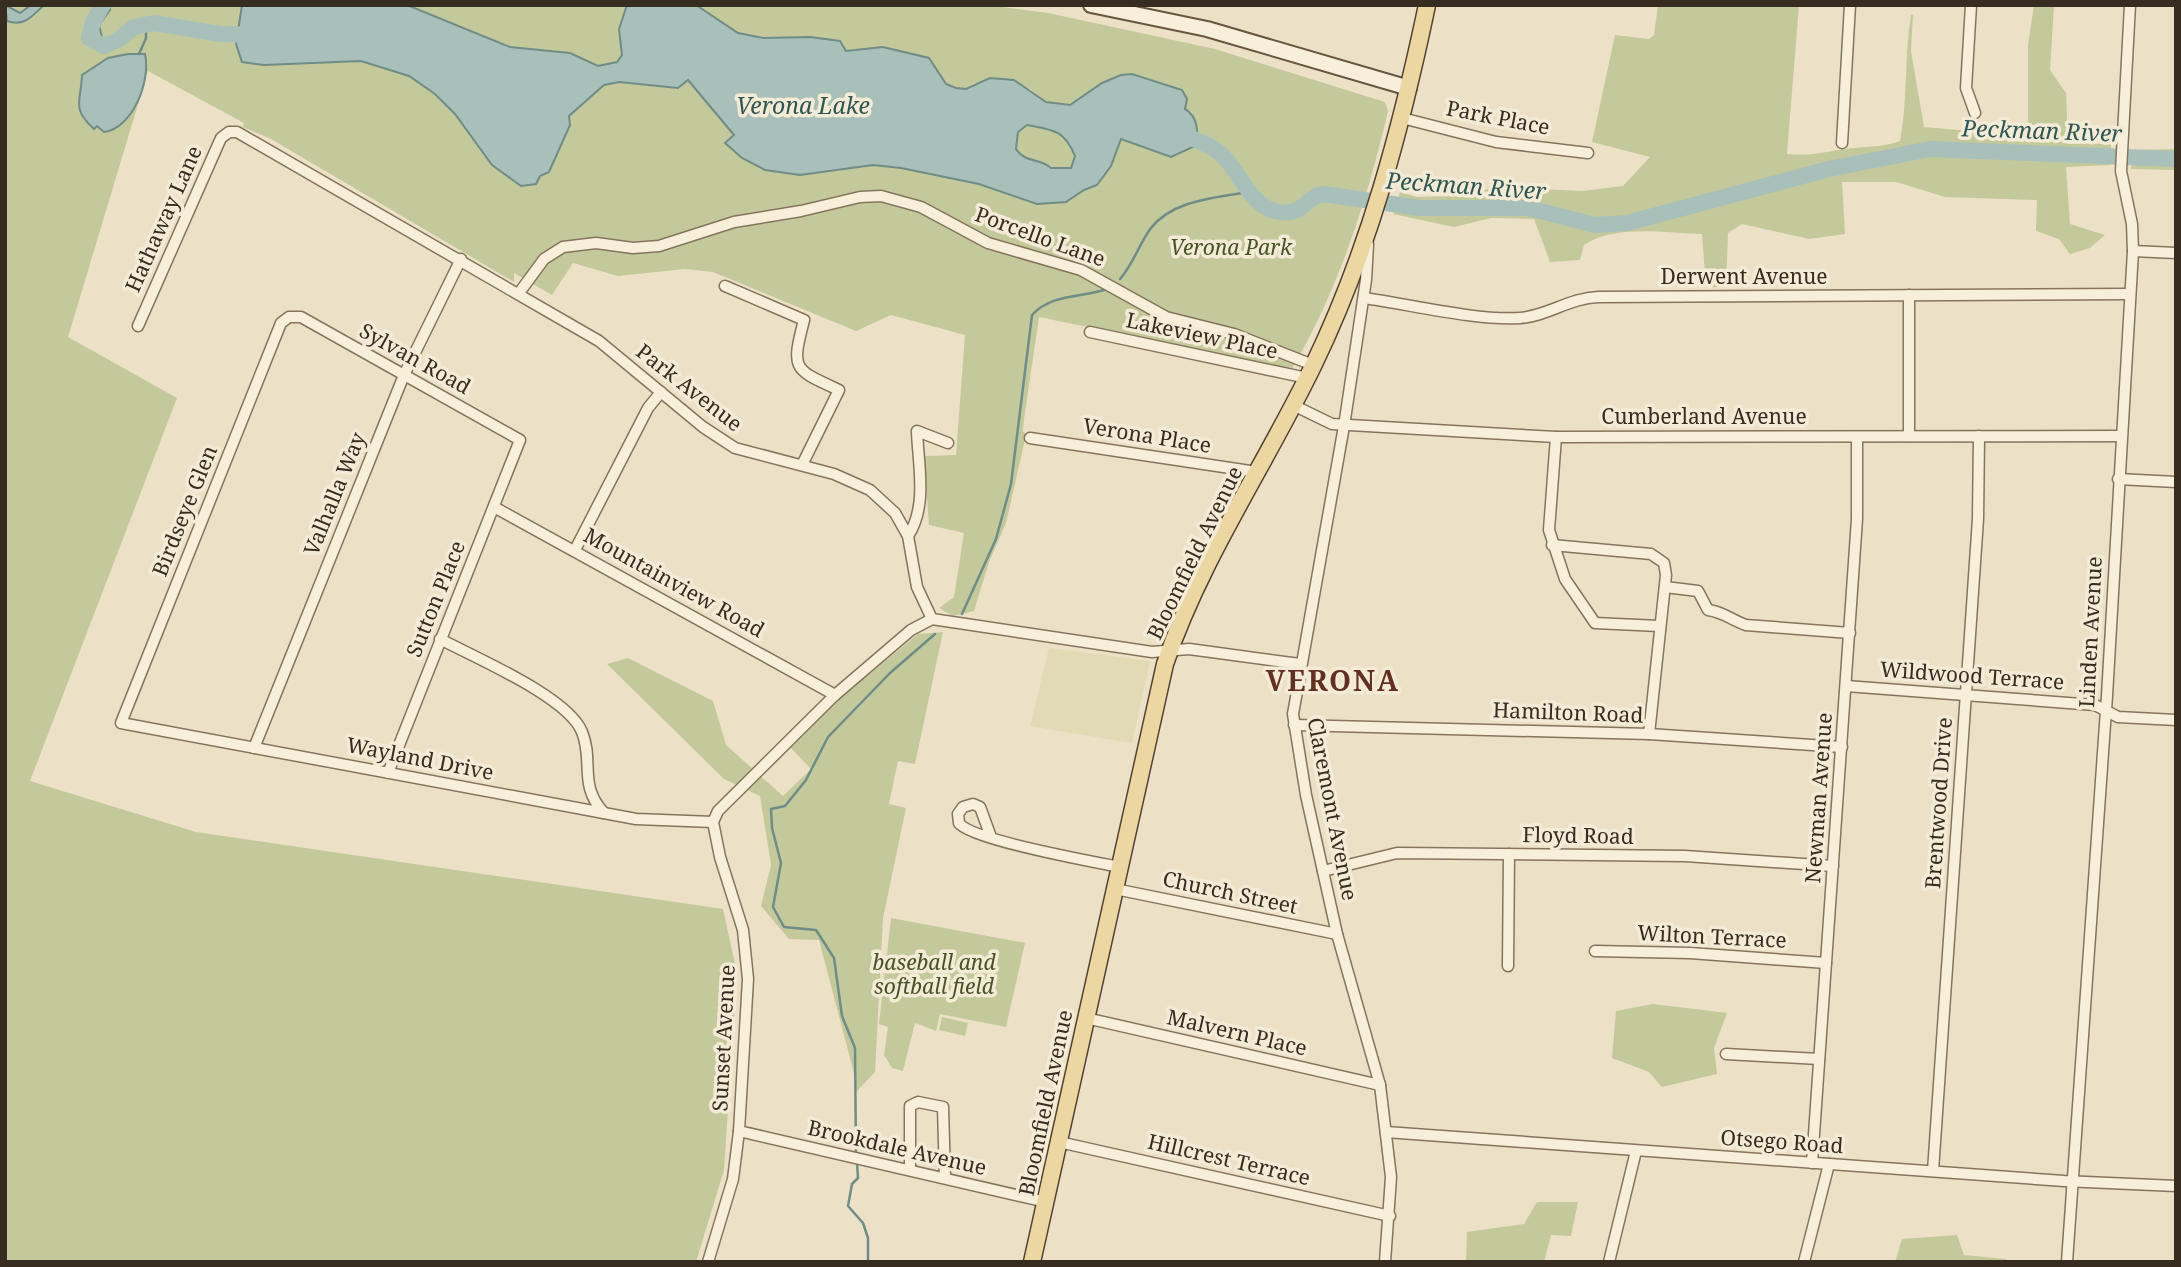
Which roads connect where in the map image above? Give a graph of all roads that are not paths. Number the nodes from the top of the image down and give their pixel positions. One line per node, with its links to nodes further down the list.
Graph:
1 (1091, 5): 6 (main road)
2 (1427, 5): 6 (main road, Bloomfield Avenue)
3 (1850, 5): 10 (street)
4 (1971, 5): 7 (street)
5 (2130, 5): 13 (street, Linden Avenue)
6 (1409, 88): 8 (main road, Bloomfield Avenue)
7 (1975, 113)
8 (1402, 118): 11 (street, Park Place); 12 (main road, Bloomfield Avenue)
9 (229, 132): 15 (street, Park Avenue); 22 (street, Hathaway Lane)
10 (1842, 143)
11 (1588, 153)
12 (1368, 237): 20 (street, Claremont Avenue); 24 (main road, Bloomfield Avenue)
13 (2133, 251): 14 (street); 18 (street, Linden Avenue)
14 (2176, 253)
15 (461, 259): 17 (street, Park Avenue); 25 (street, Valhalla Way)
16 (725, 286): 37 (street)
17 (519, 293): 24 (street, Porcello Lane); 26 (street, Park Avenue)
18 (2130, 294): 19 (street, Derwent Avenue); 31 (street, Linden Avenue)
19 (1909, 295): 20 (street, Derwent Avenue); 29 (street)
20 (1364, 298): 28 (street, Claremont Avenue)
21 (289, 317): 25 (street, Sylvan Road); 57 (street, Birdseye Glen)
22 (138, 326)
23 (1090, 332): 24 (street, Lakeview Place)
24 (1310, 371): 27 (main road, Bloomfield Avenue)
25 (404, 375): 35 (street, Sylvan Road); 61 (street, Valhalla Way)
26 (661, 392): 37 (street, Park Avenue); 44 (street)
27 (1293, 405): 28 (street, Cumberland Avenue); 38 (main road, Bloomfield Avenue)
28 (1344, 426): 32 (street, Cumberland Avenue); 51 (street, Claremont Avenue)
29 (1909, 436): 30 (street, Cumberland Avenue); 33 (street, Cumberland Avenue)
30 (1979, 436): 31 (street, Cumberland Avenue); 54 (street, Brentwood Drive)
31 (2121, 436): 39 (street, Linden Avenue)
32 (1556, 437): 33 (street, Cumberland Avenue); 43 (street)
33 (1857, 437): 48 (street, Newman Avenue)
34 (1030, 438): 38 (street, Verona Place)
35 (520, 440): 41 (street, Sutton Place)
36 (948, 443): 42 (street)
37 (802, 465): 42 (street, Park Avenue)
38 (1257, 472): 50 (main road, Bloomfield Avenue)
39 (2118, 479): 40 (street); 55 (street, Linden Avenue)
40 (2176, 482)
41 (494, 508): 44 (street, Mountainview Road); 49 (street, Sutton Place)
42 (908, 536): 46 (street, Park Avenue)
43 (1552, 545): 45 (street); 47 (street)
44 (575, 550): 53 (street, Mountainview Road)
45 (1665, 587): 47 (street); 48 (street)
46 (932, 620): 50 (street); 53 (street)
47 (1659, 626): 59 (street)
48 (1850, 633): 52 (street, Newman Avenue)
49 (440, 639): 62 (street, Sutton Place); 63 (street)
50 (1170, 651): 51 (street); 68 (main road, Bloomfield Avenue)
51 (1300, 664): 58 (street, Claremont Avenue)
52 (1846, 687): 54 (street, Wildwood Terrace); 60 (street, Newman Avenue)
53 (835, 695): 64 (street)
54 (1966, 695): 55 (street, Wildwood Terrace); 86 (street, Brentwood Drive)
55 (2106, 711): 56 (street, Wildwood Terrace); 88 (street, Linden Avenue)
56 (2176, 720)
57 (121, 723): 61 (street, Wayland Drive)
58 (1294, 725): 59 (street, Hamilton Road); 69 (street, Claremont Avenue)
59 (1649, 734): 60 (street, Hamilton Road)
60 (1842, 747): 67 (street, Newman Avenue)
61 (254, 748): 62 (street, Wayland Drive)
62 (388, 773): 63 (street, Wayland Drive)
63 (605, 813): 64 (street, Wayland Drive)
64 (709, 823): 79 (street, Sunset Avenue)
65 (991, 837): 68 (street)
66 (1509, 854): 67 (street, Floyd Road); 69 (street, Floyd Road); 74 (street)
67 (1833, 866): 73 (street, Newman Avenue)
68 (1120, 867): 70 (main road, Bloomfield Avenue)
69 (1323, 871): 71 (street, Claremont Avenue)
70 (1115, 889): 71 (street, Church Street); 75 (main road, Bloomfield Avenue)
71 (1337, 934): 78 (street, Claremont Avenue)
72 (1595, 951): 73 (street, Wilton Terrace)
73 (1826, 963): 77 (street, Newman Avenue)
74 (1508, 966)
75 (1086, 1018): 78 (street, Malvern Place); 81 (main road, Bloomfield Avenue)
76 (1726, 1054): 77 (street)
77 (1819, 1059): 83 (street, Newman Avenue)
78 (1380, 1085): 80 (street, Claremont Avenue)
79 (739, 1131): 85 (street, Brookdale Avenue); 92 (street, Sunset Avenue)
80 (1386, 1132): 82 (street, Otsego Road); 91 (street, Claremont Avenue)
81 (1059, 1142): 90 (main road, Bloomfield Avenue); 91 (street, Hillcrest Terrace)
82 (1636, 1151): 83 (street, Otsego Road); 95 (street)
83 (1812, 1163): 84 (street, Otsego Road)
84 (1829, 1164): 86 (street, Otsego Road); 96 (street)
85 (910, 1170): 87 (street, Brookdale Avenue); 87 (street)
86 (1933, 1171): 88 (street, Otsego Road)
87 (945, 1178): 90 (street, Brookdale Avenue)
88 (2072, 1182): 89 (street, Otsego Road); 97 (street, Linden Avenue)
89 (2176, 1186)
90 (1046, 1202): 93 (main road, Bloomfield Avenue)
91 (1390, 1216): 94 (street, Claremont Avenue)
92 (708, 1262)
93 (1032, 1262)
94 (1385, 1262)
95 (1609, 1262)
96 (1804, 1262)
97 (2067, 1262)

